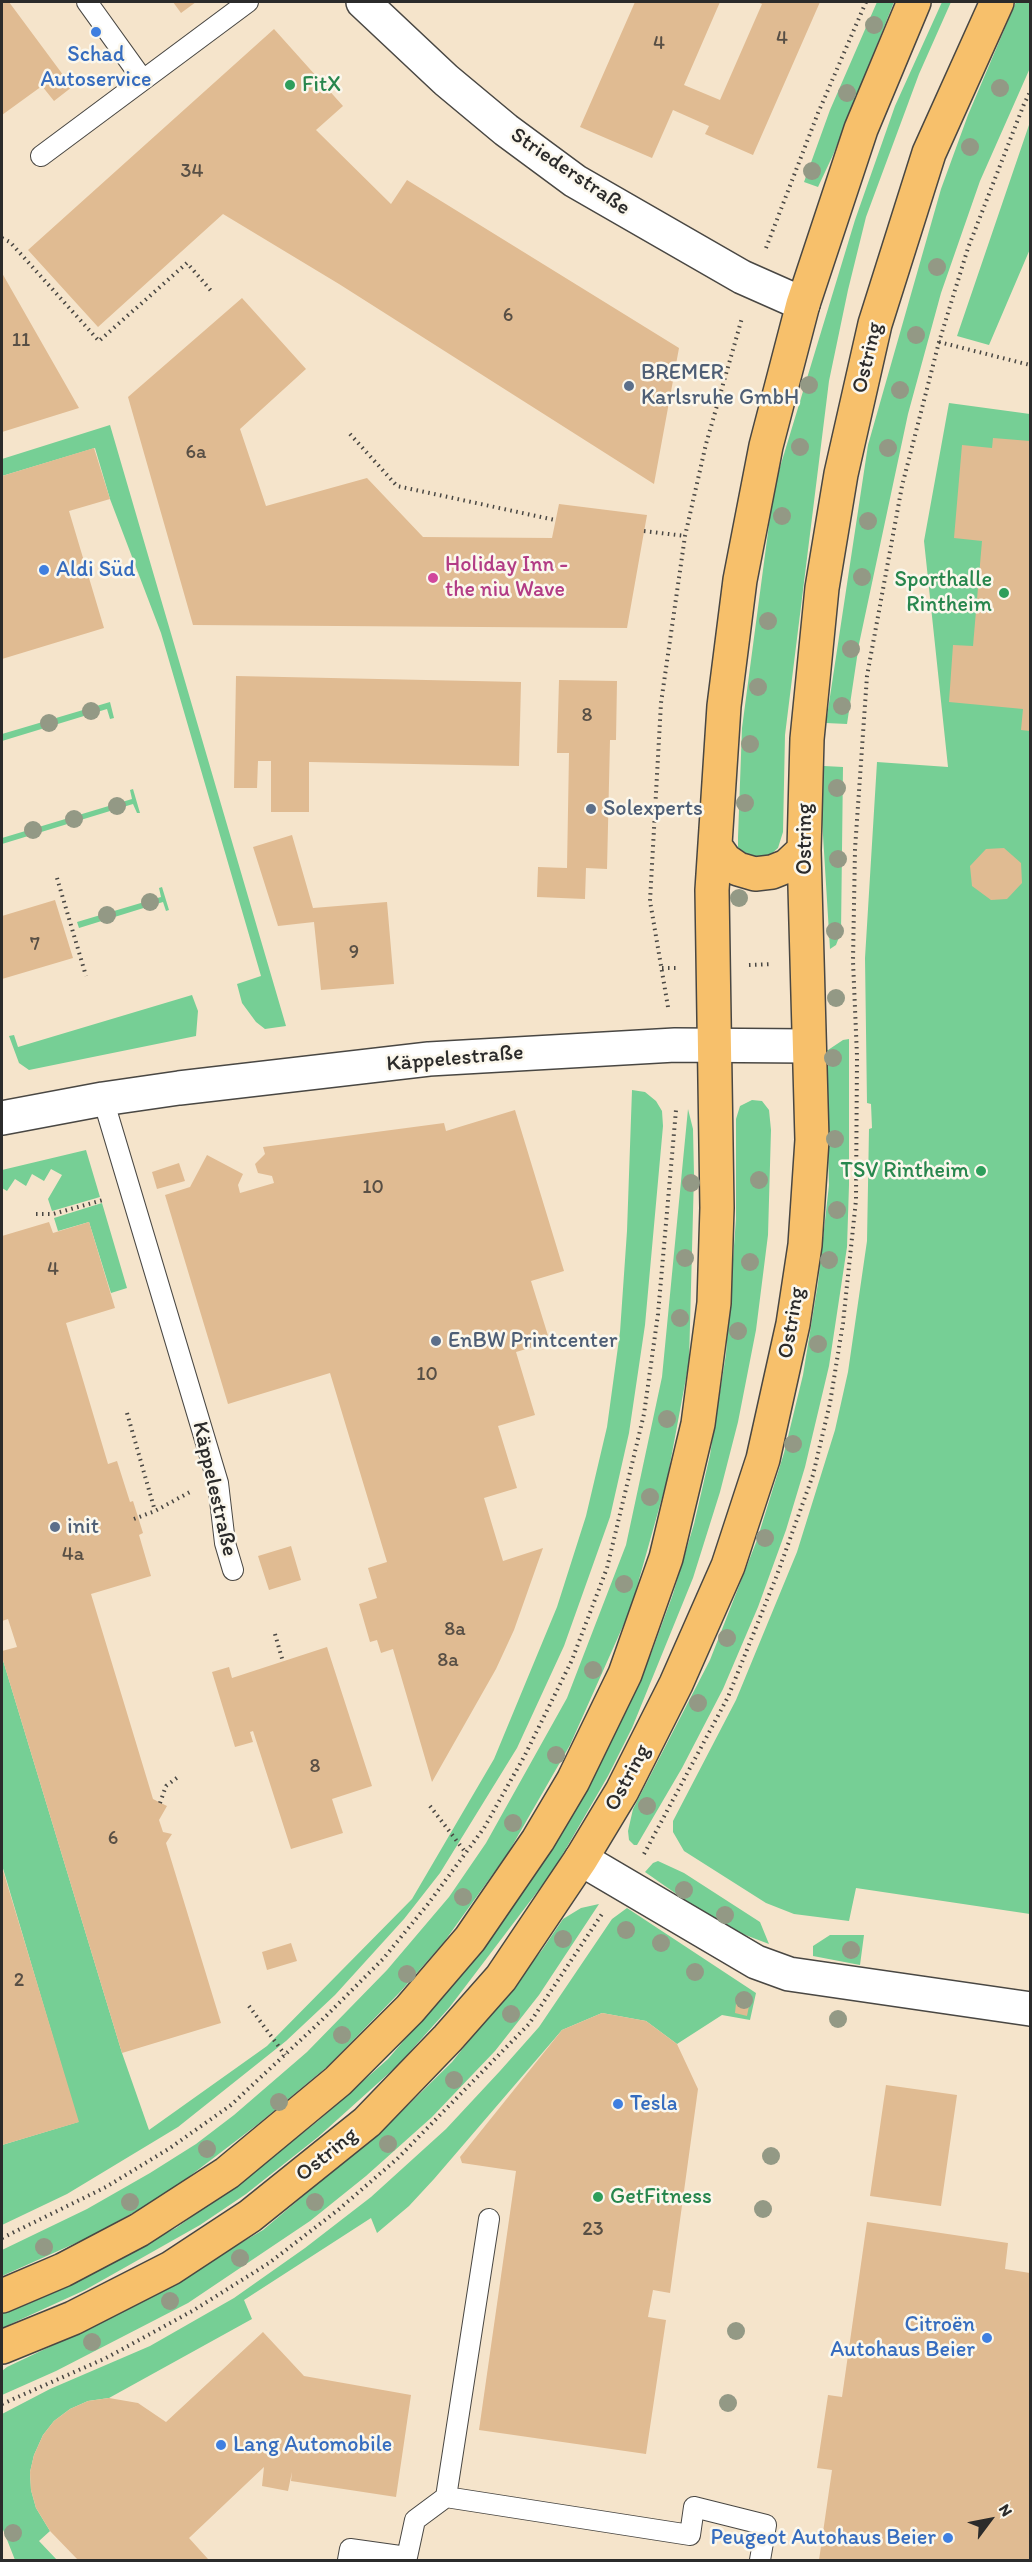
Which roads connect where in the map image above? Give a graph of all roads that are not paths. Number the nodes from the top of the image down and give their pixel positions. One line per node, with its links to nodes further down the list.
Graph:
1 (87, 2): 6 (lane)
2 (248, 2): 6 (lane)
3 (363, 2): 8 (street, Striederstraße)
4 (914, 2): 8 (main road)
5 (997, 2): 10 (main road, Ostring)
6 (143, 80): 7 (lane)
7 (41, 156)
8 (803, 304): 9 (main road)
9 (715, 846): 10 (main road); 11 (main road)
10 (804, 850): 12 (main road, Ostring)
11 (714, 1044): 12 (street, Käppelestraße); 13 (street, Käppelestraße); 19 (main road)
12 (808, 1046): 16 (main road, Ostring)
13 (102, 1099): 14 (street, Käppelestraße); 15 (lane, Käppelestraße)
14 (2, 1118)
15 (233, 1570)
16 (582, 1859): 17 (street); 20 (main road, Ostring)
17 (1030, 2009)
18 (489, 2219): 21 (lane)
19 (2, 2296)
20 (2, 2347)
21 (446, 2497): 22 (lane); 23 (lane)
22 (348, 2560)
23 (760, 2560)

